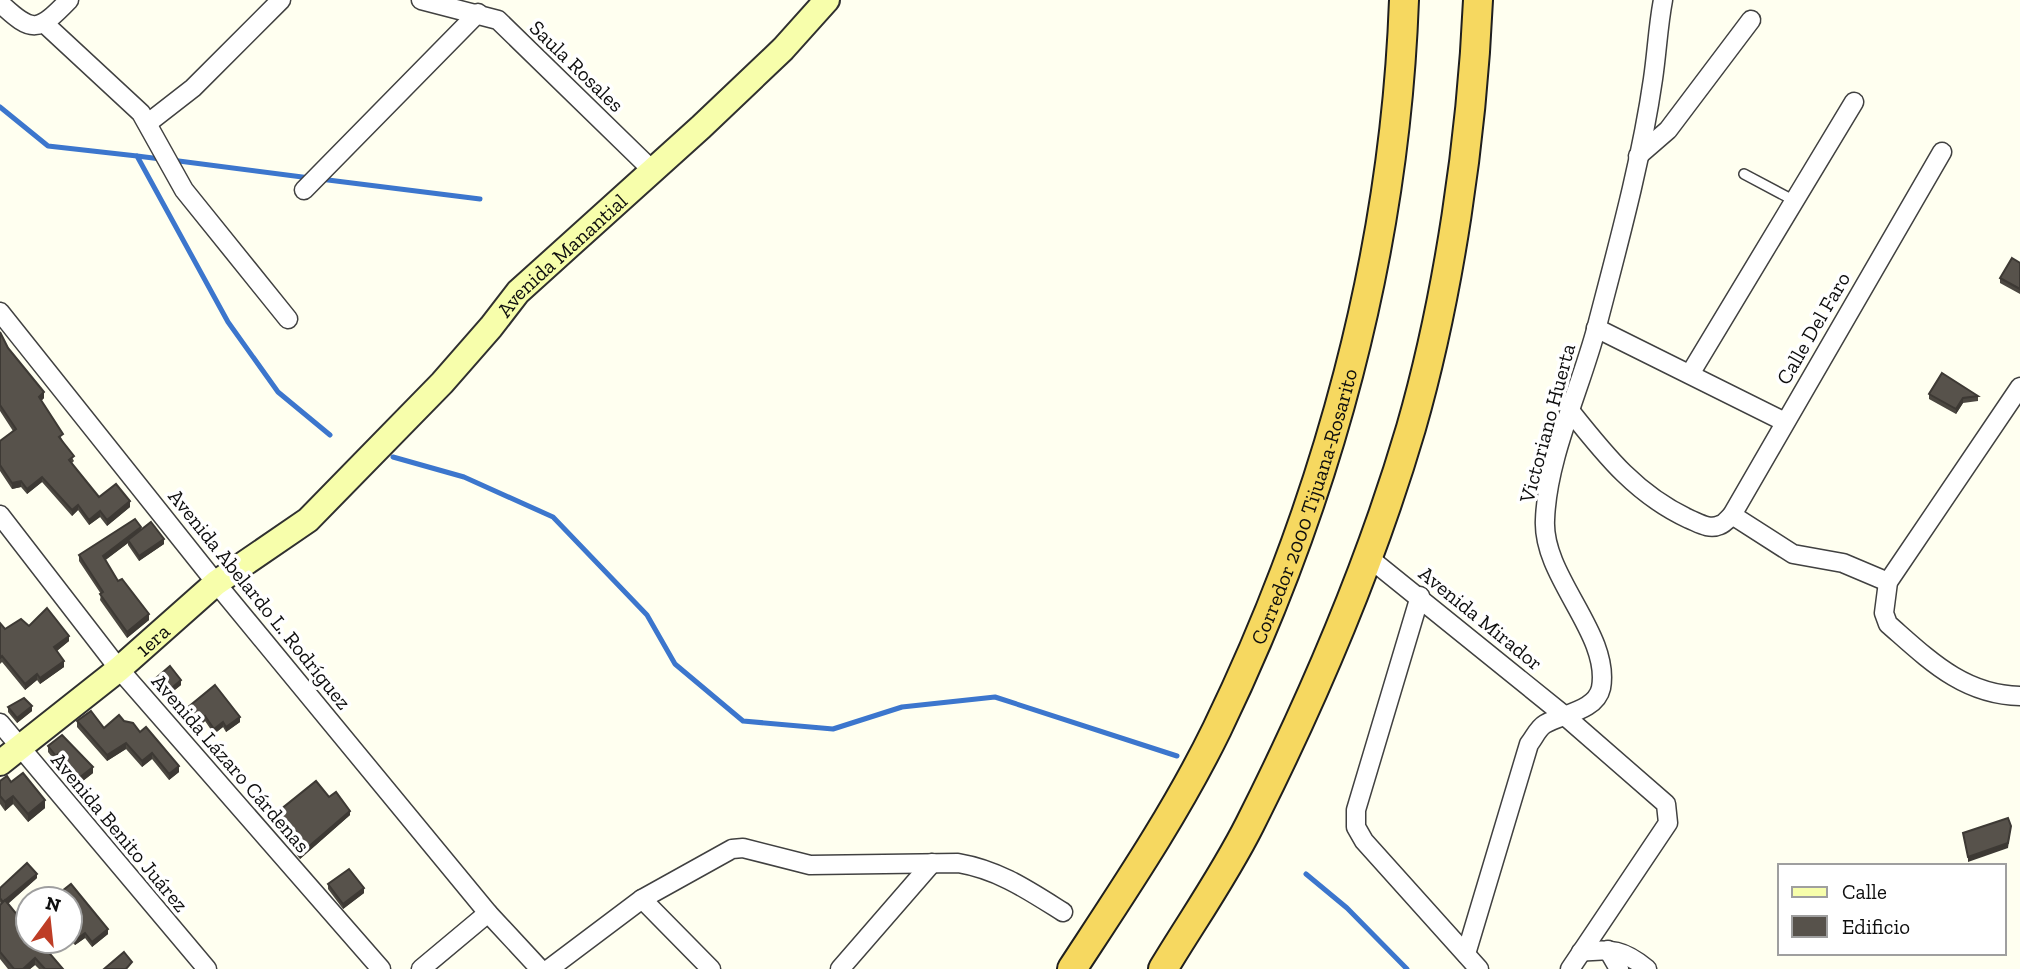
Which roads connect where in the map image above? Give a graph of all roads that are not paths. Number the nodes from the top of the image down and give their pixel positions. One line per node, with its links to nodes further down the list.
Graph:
1 (69, 0): 12 (street)
2 (281, 0): 15 (street)
3 (421, 0): 10 (street, Saula Rosales)
4 (827, 0): 18 (main road, Avenida Manantial)
5 (1391, 0): 13 (highway)
6 (1404, 0): 13 (highway, Corredor 2000 Tijuana-Rosarito)
7 (1478, 0): 33 (highway)
8 (1663, 0): 17 (street, Victoriano Huerta)
9 (0, 3): 12 (street)
10 (478, 13): 18 (street, Saula Rosales); 20 (street)
11 (1751, 20): 17 (street)
12 (45, 24): 15 (street)
13 (1402, 67): 57 (highway, Corredor 2000 Tijuana-Rosarito)
14 (1854, 102): 21 (street)
15 (148, 123): 23 (street)
16 (1942, 152): 29 (street, Calle Del Faro)
17 (1638, 156): 24 (street, Victoriano Huerta)
18 (652, 170): 31 (main road, Avenida Manantial)
19 (1744, 174): 21 (lane)
20 (304, 190)
21 (1793, 200): 25 (street)
22 (0, 312): 35 (street, Avenida Abelardo L. Rodríguez)
23 (288, 319)
24 (1596, 328): 25 (street, Victoriano Huerta); 28 (street, Victoriano Huerta)
25 (1689, 374): 29 (street, Victoriano Huerta)
26 (2020, 387): 27 (street)
27 (2015, 407): 34 (street)
28 (1571, 412): 32 (street); 39 (street, Victoriano Huerta)
29 (1785, 422): 32 (street, Calle Del Faro)
30 (0, 515): 37 (street, Avenida Lázaro Cárdenas)
31 (308, 520): 35 (main road, 1era)
32 (1727, 520): 34 (street)
33 (1368, 557): 36 (street, Avenida Mirador); 58 (highway)
34 (1888, 582): 38 (street)
35 (216, 583): 37 (main road, 1era); 46 (street, Avenida Abelardo L. Rodríguez)
36 (1419, 596): 39 (street, Avenida Mirador); 49 (street)
37 (119, 669): 41 (main road, 1era); 51 (street, Avenida Lázaro Cárdenas)
38 (2020, 696)
39 (1565, 716): 48 (street); 49 (street, Victoriano Huerta)
40 (0, 723): 41 (street, Avenida Benito Juárez)
41 (19, 748): 42 (main road, 1era); 50 (street, Avenida Benito Juárez)
42 (0, 764)
43 (932, 863): 44 (street); 45 (street); 56 (street)
44 (642, 899): 54 (street); 55 (street)
45 (1063, 912)
46 (488, 913): 52 (street); 53 (street, Avenida Abelardo L. Rodríguez)
47 (1608, 950): 48 (street); 61 (street); 62 (street)
48 (1581, 952): 60 (street)
49 (1466, 954): 59 (street)
50 (207, 969)
51 (381, 969)
52 (421, 969)
53 (540, 969)
54 (549, 969)
55 (711, 969)
56 (840, 969)
57 (1072, 969)
58 (1163, 969)
59 (1479, 969)
60 (1570, 969)
61 (1619, 969)
62 (1647, 969)

